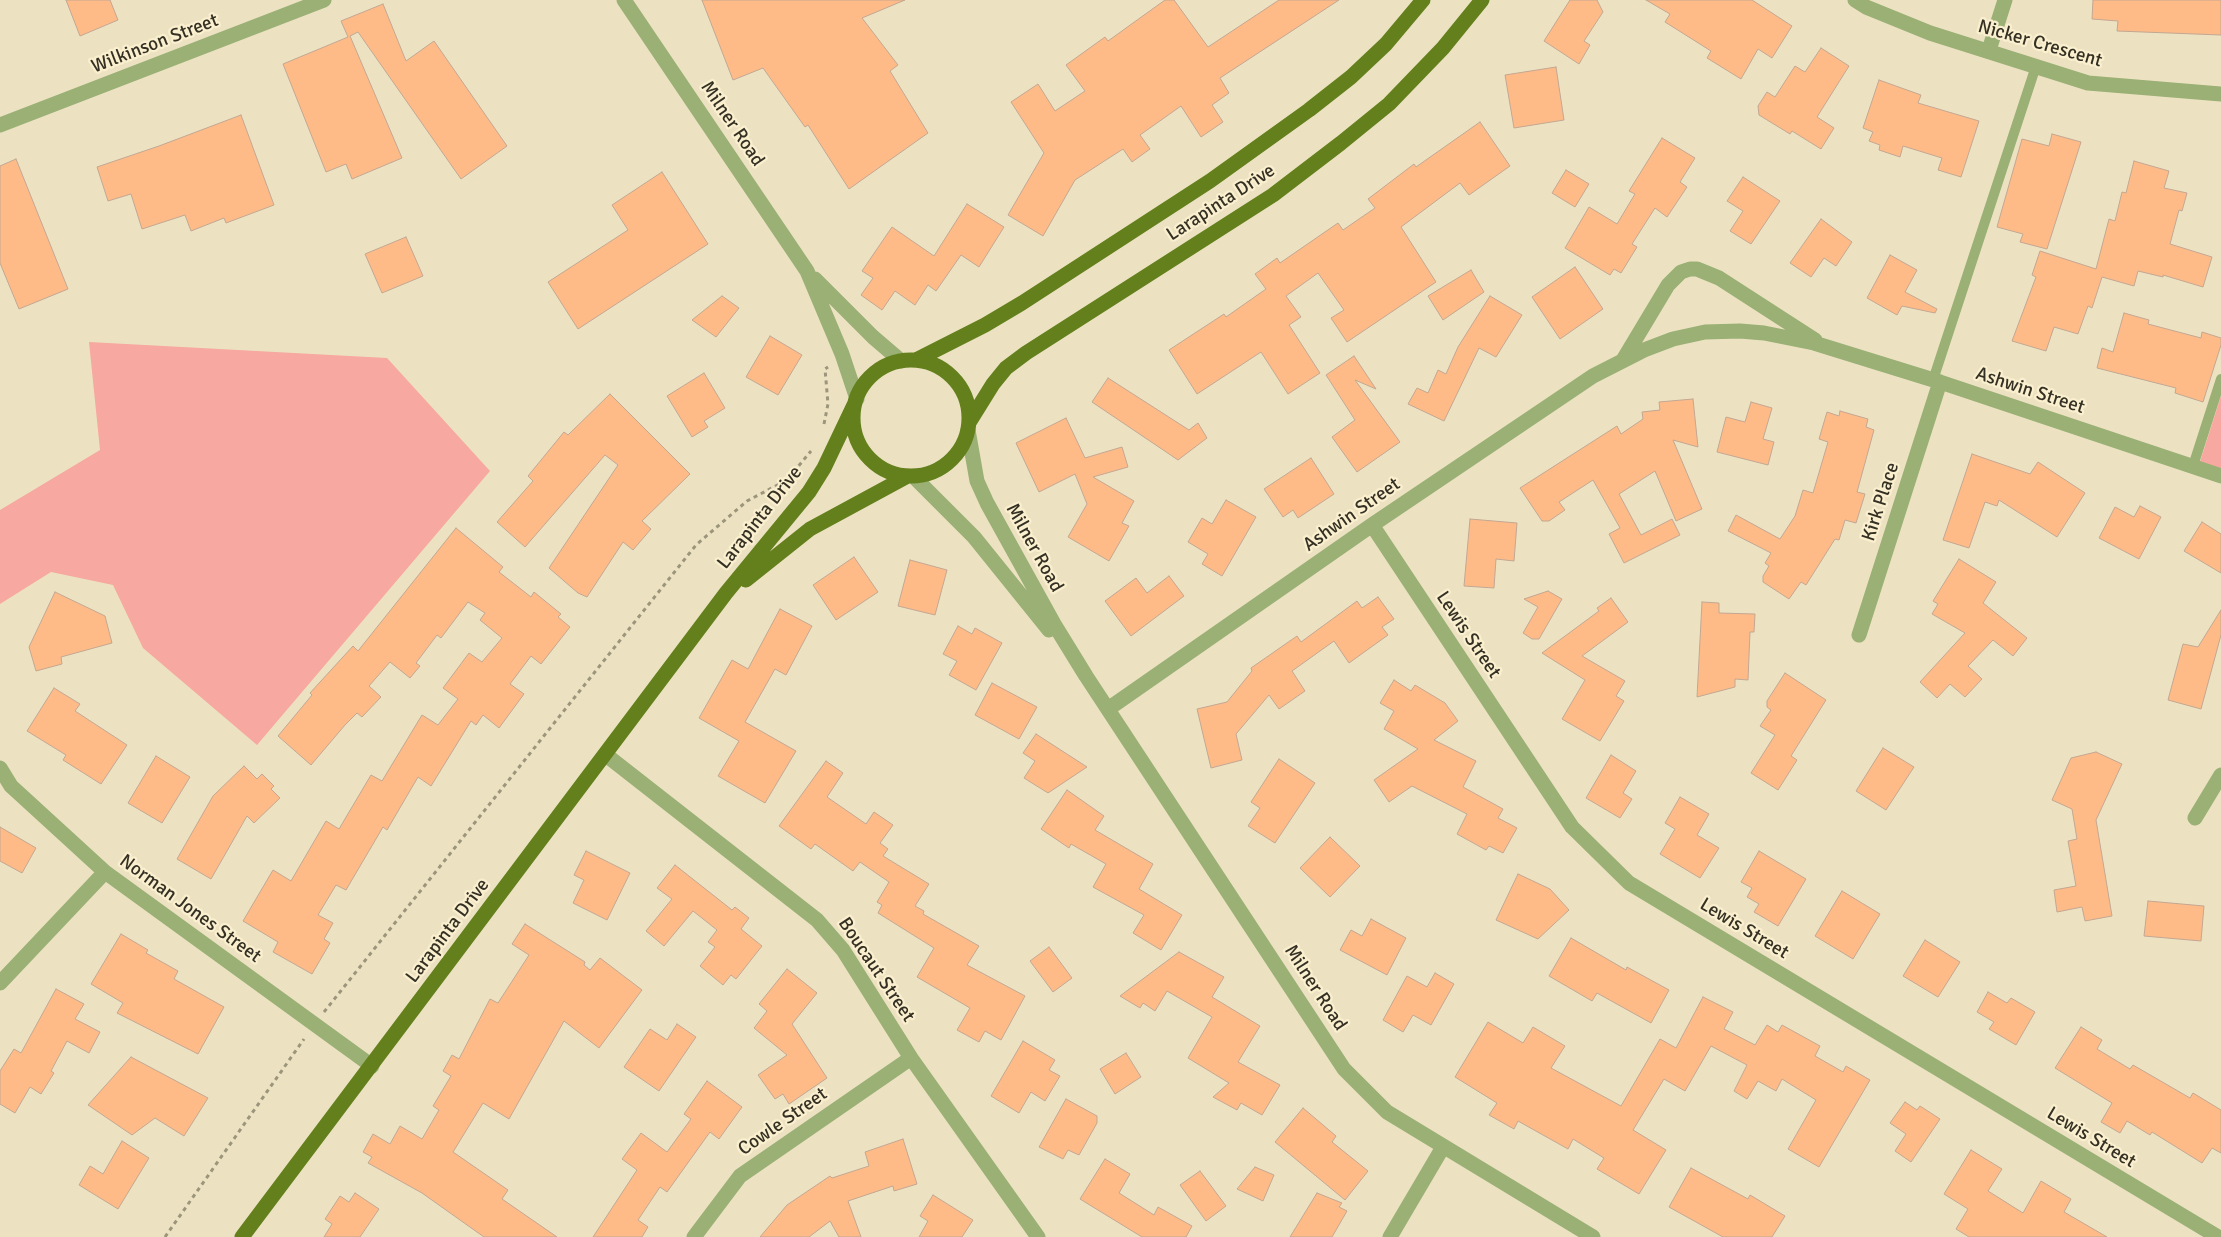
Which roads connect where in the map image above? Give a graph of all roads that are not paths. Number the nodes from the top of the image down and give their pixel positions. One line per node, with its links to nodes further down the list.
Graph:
1 (324, 0): 10 (street, Wilkinson Street)
2 (624, 0): 11 (street, Milner Road)
3 (1423, 0): 13 (main road, Larapinta Drive)
4 (1482, 0): 18 (main road, Larapinta Drive)
5 (1855, 0): 7 (street, Nicker Crescent)
6 (2005, 0): 7 (street)
7 (1989, 50): 8 (street, Nicker Crescent)
8 (2036, 66): 9 (street, Nicker Crescent); 16 (lane)
9 (2221, 94)
10 (0, 125)
11 (807, 271): 13 (street, Milner Road); 17 (street, Milner Road)
12 (1825, 347): 14 (street, Ashwin Street); 14 (street, Ashwin Street); 16 (street, Ashwin Street)
13 (908, 360): 17 (main road); 18 (main road)
14 (1623, 360): 22 (street, Ashwin Street)
15 (2221, 379): 19 (lane)
16 (1937, 381): 19 (street, Ashwin Street); 23 (street, Kirk Place)
17 (855, 402): 21 (main road); 24 (main road, Larapinta Drive)
18 (969, 426): 21 (main road); 25 (street, Milner Road)
19 (2193, 466): 20 (street, Ashwin Street)
20 (2221, 476)
21 (910, 477): 24 (main road, Larapinta Drive); 25 (street, Milner Road)
22 (1372, 525): 26 (street, Ashwin Street); 41 (street, Lewis Street)
23 (1859, 635)
24 (686, 648): 27 (main road, Larapinta Drive)
25 (1086, 676): 26 (street, Milner Road)
26 (1108, 709): 35 (street, Milner Road)
27 (606, 755): 33 (street, Boucaut Street); 34 (main road, Larapinta Drive)
28 (0, 768): 31 (street, Norman Jones Street)
29 (2221, 775): 30 (street)
30 (2195, 818)
31 (105, 872): 32 (street); 34 (street, Norman Jones Street)
32 (0, 983)
33 (911, 1058): 37 (street, Cowle Street); 38 (street, Boucaut Street)
34 (372, 1066): 36 (main road, Larapinta Drive)
35 (1443, 1148): 39 (street); 40 (street, Milner Road)
36 (242, 1237)
37 (694, 1237)
38 (1038, 1237)
39 (1390, 1237)
40 (1593, 1237)
41 (2218, 1237)

